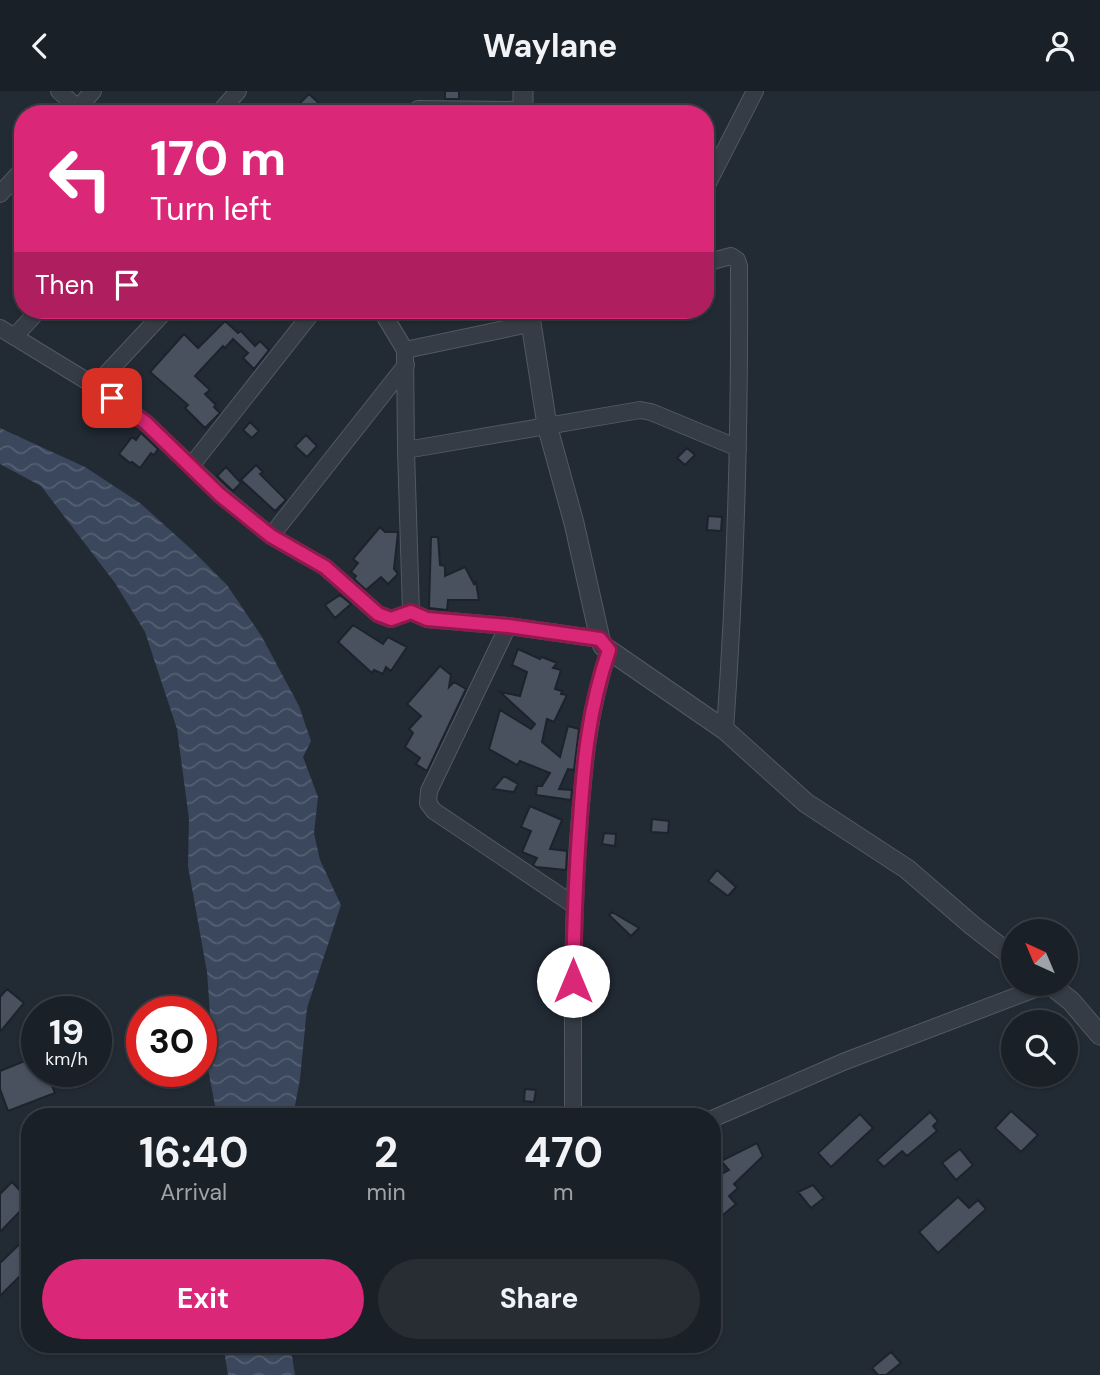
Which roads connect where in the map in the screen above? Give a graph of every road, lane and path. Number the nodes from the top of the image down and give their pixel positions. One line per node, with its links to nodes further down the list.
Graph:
1 (59, 91): 4 (street)
2 (238, 91): 5 (street)
3 (755, 91): 6 (street)
4 (72, 105)
5 (226, 105)
6 (714, 171)
7 (14, 179): 8 (street)
8 (0, 194)
9 (714, 261): 21 (street)
10 (31, 319): 17 (street)
11 (158, 319): 19 (street)
12 (307, 319): 23 (street)
13 (386, 319): 18 (street)
14 (523, 319): 18 (street)
15 (529, 319): 20 (street)
16 (0, 328): 17 (street)
17 (14, 337): 19 (street)
18 (405, 358): 22 (street); 24 (street)
19 (95, 386): 23 (street)
20 (547, 425): 21 (street); 22 (street); 27 (street)
21 (738, 448): 28 (street)
22 (406, 450): 25 (street)
23 (191, 465): 24 (street)
24 (271, 536): 25 (street)
25 (411, 612): 26 (street)
26 (508, 626): 27 (street); 29 (street)
27 (604, 645): 28 (street); 29 (street)
28 (725, 730): 30 (street)
29 (574, 905): 34 (street)
30 (1001, 948)
31 (1016, 996): 35 (street)
32 (1064, 996): 33 (street)
33 (1100, 1035)
34 (573, 1108)
35 (721, 1115)

